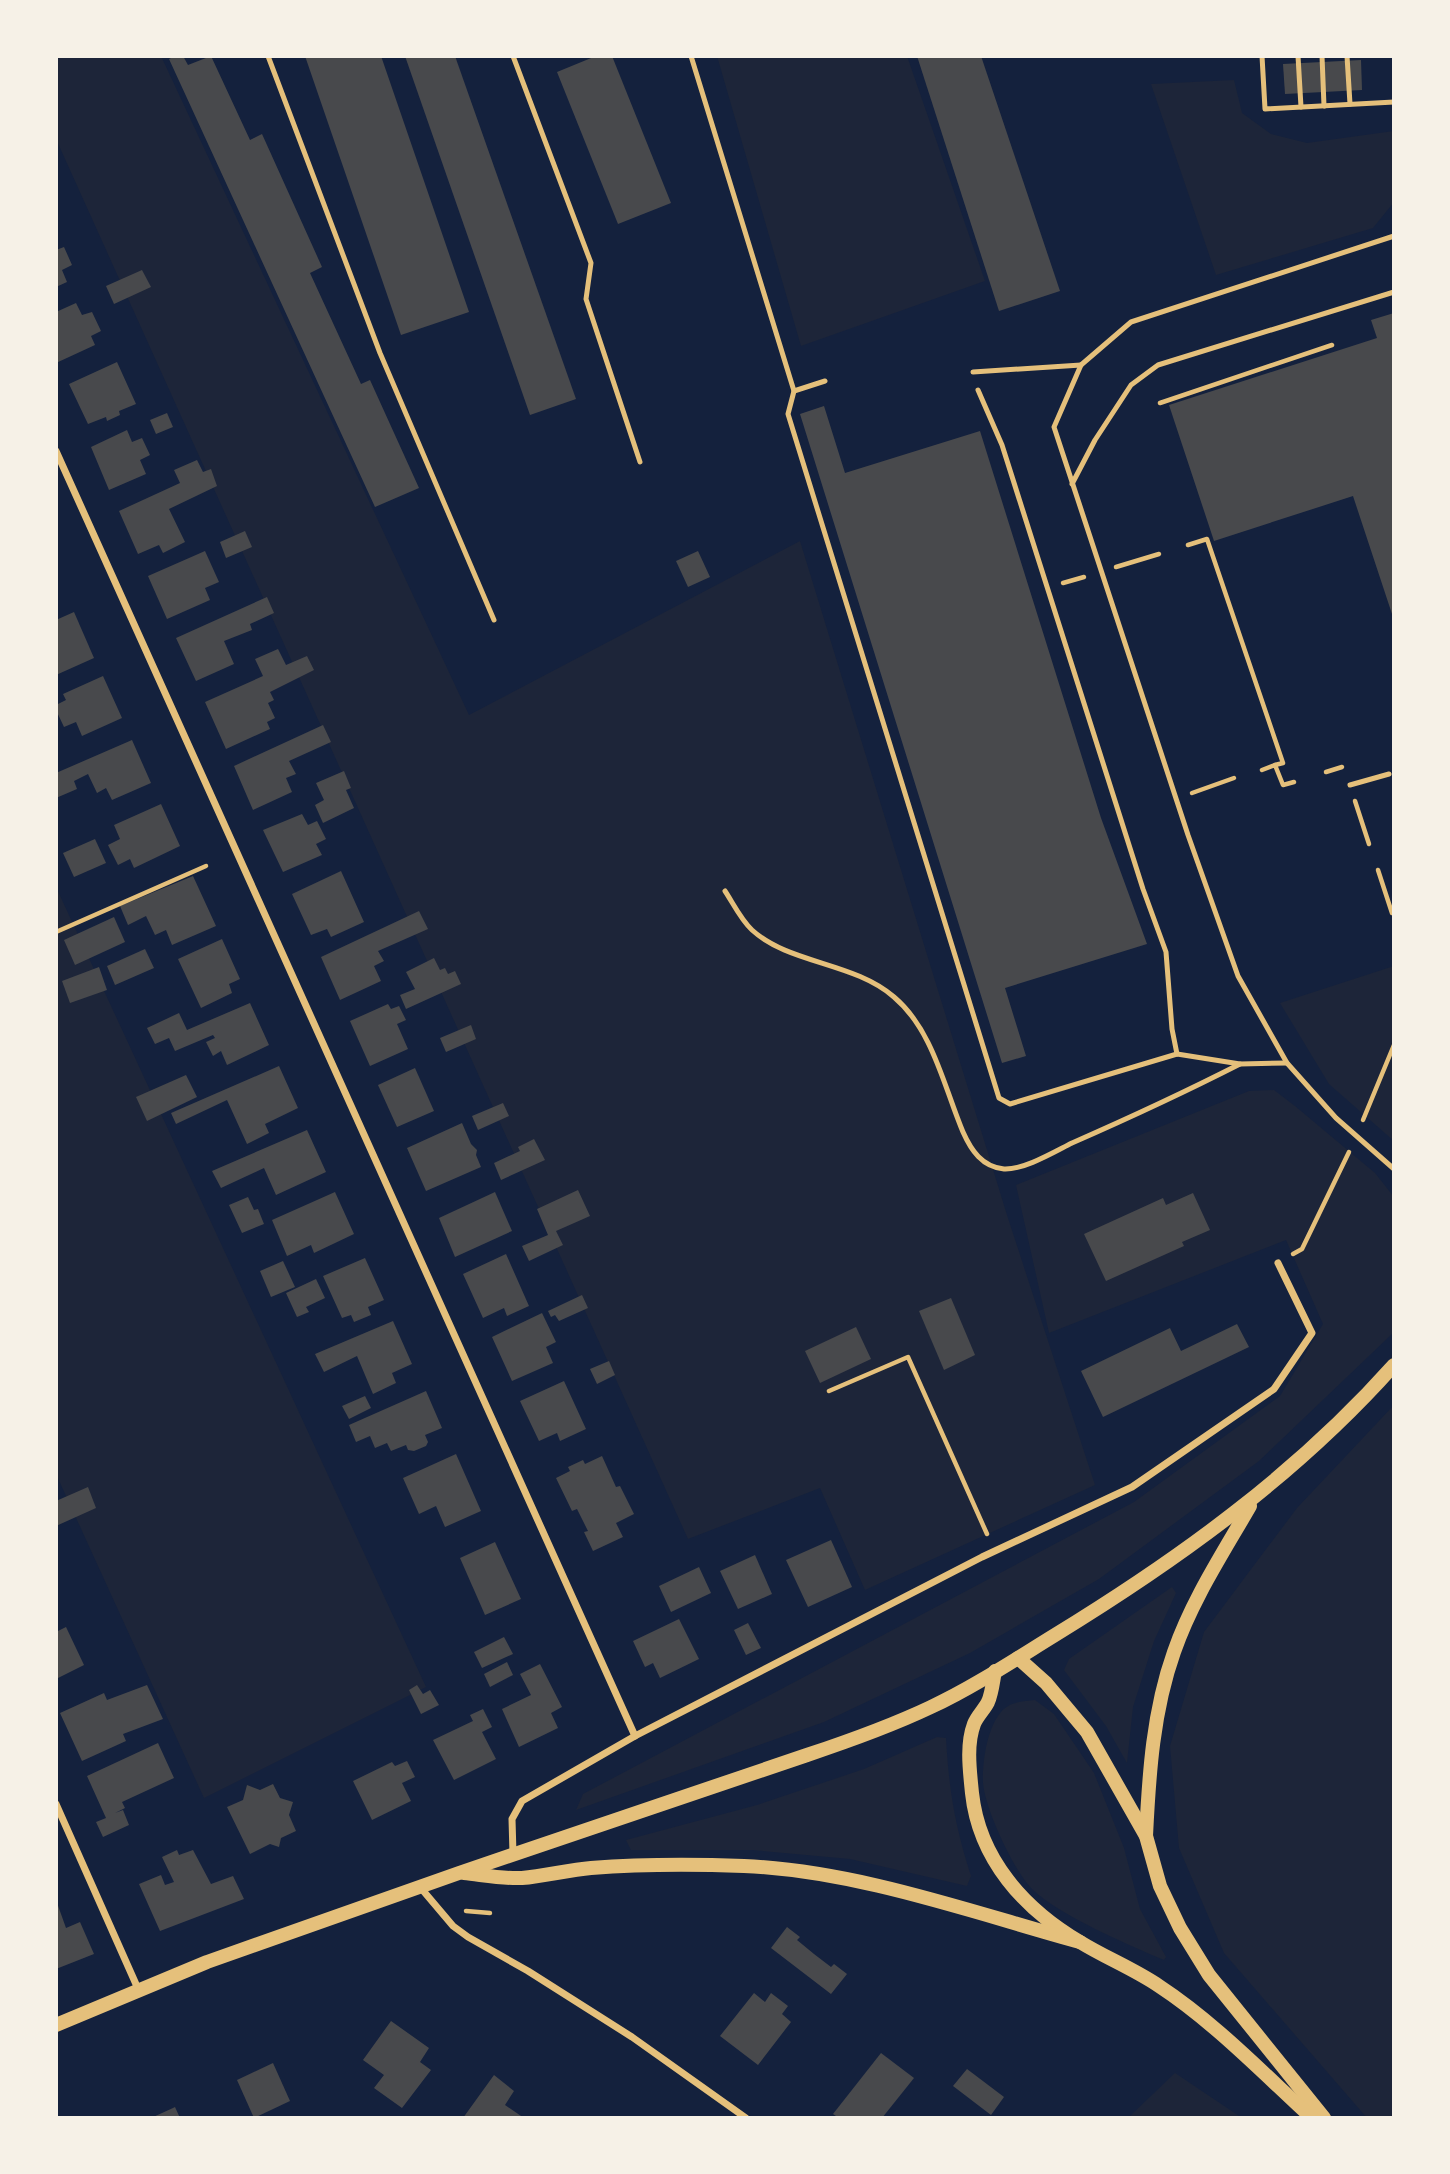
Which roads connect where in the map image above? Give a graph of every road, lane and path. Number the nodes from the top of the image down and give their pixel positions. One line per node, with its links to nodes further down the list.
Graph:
1 (268, 56): 29 (lane)
2 (513, 56): 22 (lane)
3 (691, 56): 19 (lane)
4 (1262, 56): 11 (lane)
5 (1298, 56): 11 (lane)
6 (1321, 56): 10 (lane)
7 (1347, 56): 9 (lane)
8 (1394, 102): 9 (lane)
9 (1350, 104): 10 (lane)
10 (1324, 106): 11 (lane)
11 (1301, 107)
12 (1394, 236): 15 (lane)
13 (1394, 292): 23 (lane)
14 (1332, 345): 20 (path)
15 (1081, 365): 16 (lane); 23 (lane)
16 (973, 372)
17 (825, 381): 19 (lane)
18 (978, 390): 45 (lane)
19 (794, 391): 45 (lane)
20 (1160, 403)
21 (56, 451): 58 (street)
22 (640, 462)
23 (1072, 484): 46 (lane)
24 (1188, 545): 30 (path)
25 (1159, 554): 26 (path)
26 (1113, 568)
27 (1084, 577): 28 (path)
28 (1056, 586)
29 (494, 620)
30 (1275, 765): 31 (path); 34 (path)
31 (1262, 769)
32 (1389, 774): 35 (lane)
33 (1234, 778): 36 (path)
34 (1294, 782)
35 (1350, 786)
36 (1188, 794)
37 (1354, 798): 38 (path)
38 (1369, 844)
39 (206, 866): 43 (path)
40 (1378, 870): 42 (path)
41 (725, 891): 47 (lane)
42 (1392, 913)
43 (56, 932)
44 (1394, 1045): 48 (path)
45 (1177, 1054): 47 (lane)
46 (1287, 1063): 47 (lane); 50 (lane)
47 (1240, 1064)
48 (1363, 1121)
49 (1349, 1150): 51 (path)
50 (1394, 1168)
51 (1278, 1263): 55 (street)
52 (1394, 1365): 54 (main road)
53 (830, 1391): 55 (path)
54 (1254, 1499): 56 (main road); 60 (main road)
55 (994, 1551): 58 (street)
56 (1018, 1658): 57 (main road); 60 (main road)
57 (995, 1671): 61 (main road); 64 (main road)
58 (635, 1736): 61 (street)
59 (56, 1804): 65 (street)
60 (1146, 1836): 69 (main road)
61 (513, 1854): 62 (main road)
62 (459, 1873): 63 (main road); 64 (main road)
63 (420, 1887): 65 (main road); 67 (street)
64 (1080, 1942): 68 (main road)
65 (139, 1991): 66 (main road)
66 (56, 2025)
67 (746, 2118)
68 (1312, 2118)
69 (1324, 2118)

